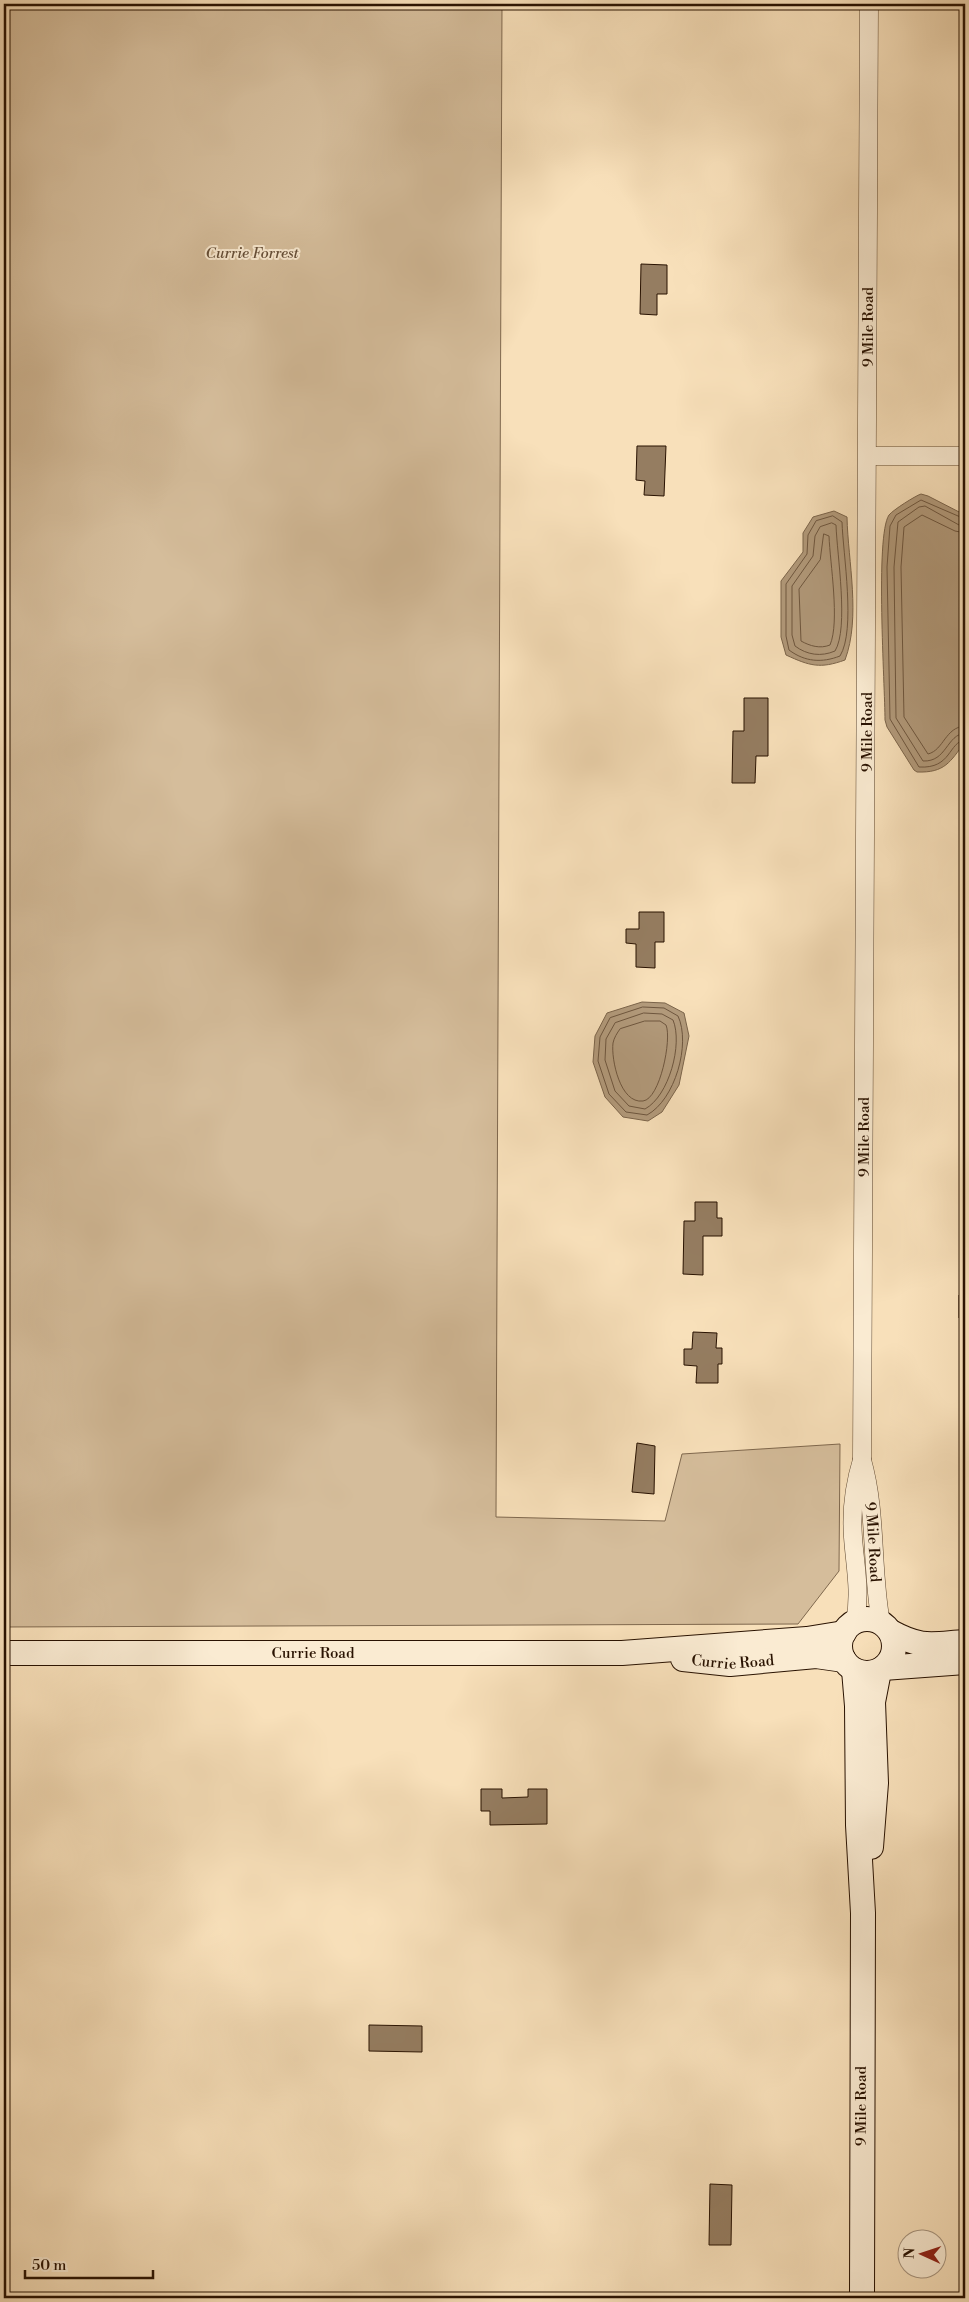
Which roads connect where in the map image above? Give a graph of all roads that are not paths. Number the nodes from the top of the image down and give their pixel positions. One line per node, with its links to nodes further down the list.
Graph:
1 (869, 4): 2 (street, 9 Mile Road)
2 (869, 456): 3 (street); 4 (street, 9 Mile Road)
3 (965, 456)
4 (862, 1460): 5 (street, 9 Mile Road); 6 (street, 9 Mile Road)
5 (849, 1627): 6 (street); 9 (street, Currie Road); 11 (street)
6 (886, 1628): 7 (street); 12 (street)
7 (965, 1642)
8 (4, 1653): 9 (street, Currie Road)
9 (622, 1654): 11 (street, Currie Road)
10 (965, 1662): 12 (street)
11 (849, 1665): 12 (street); 13 (street, 9 Mile Road)
12 (881, 1669): 13 (street, 9 Mile Road)
13 (863, 1913): 14 (street, 9 Mile Road)
14 (862, 2298)

